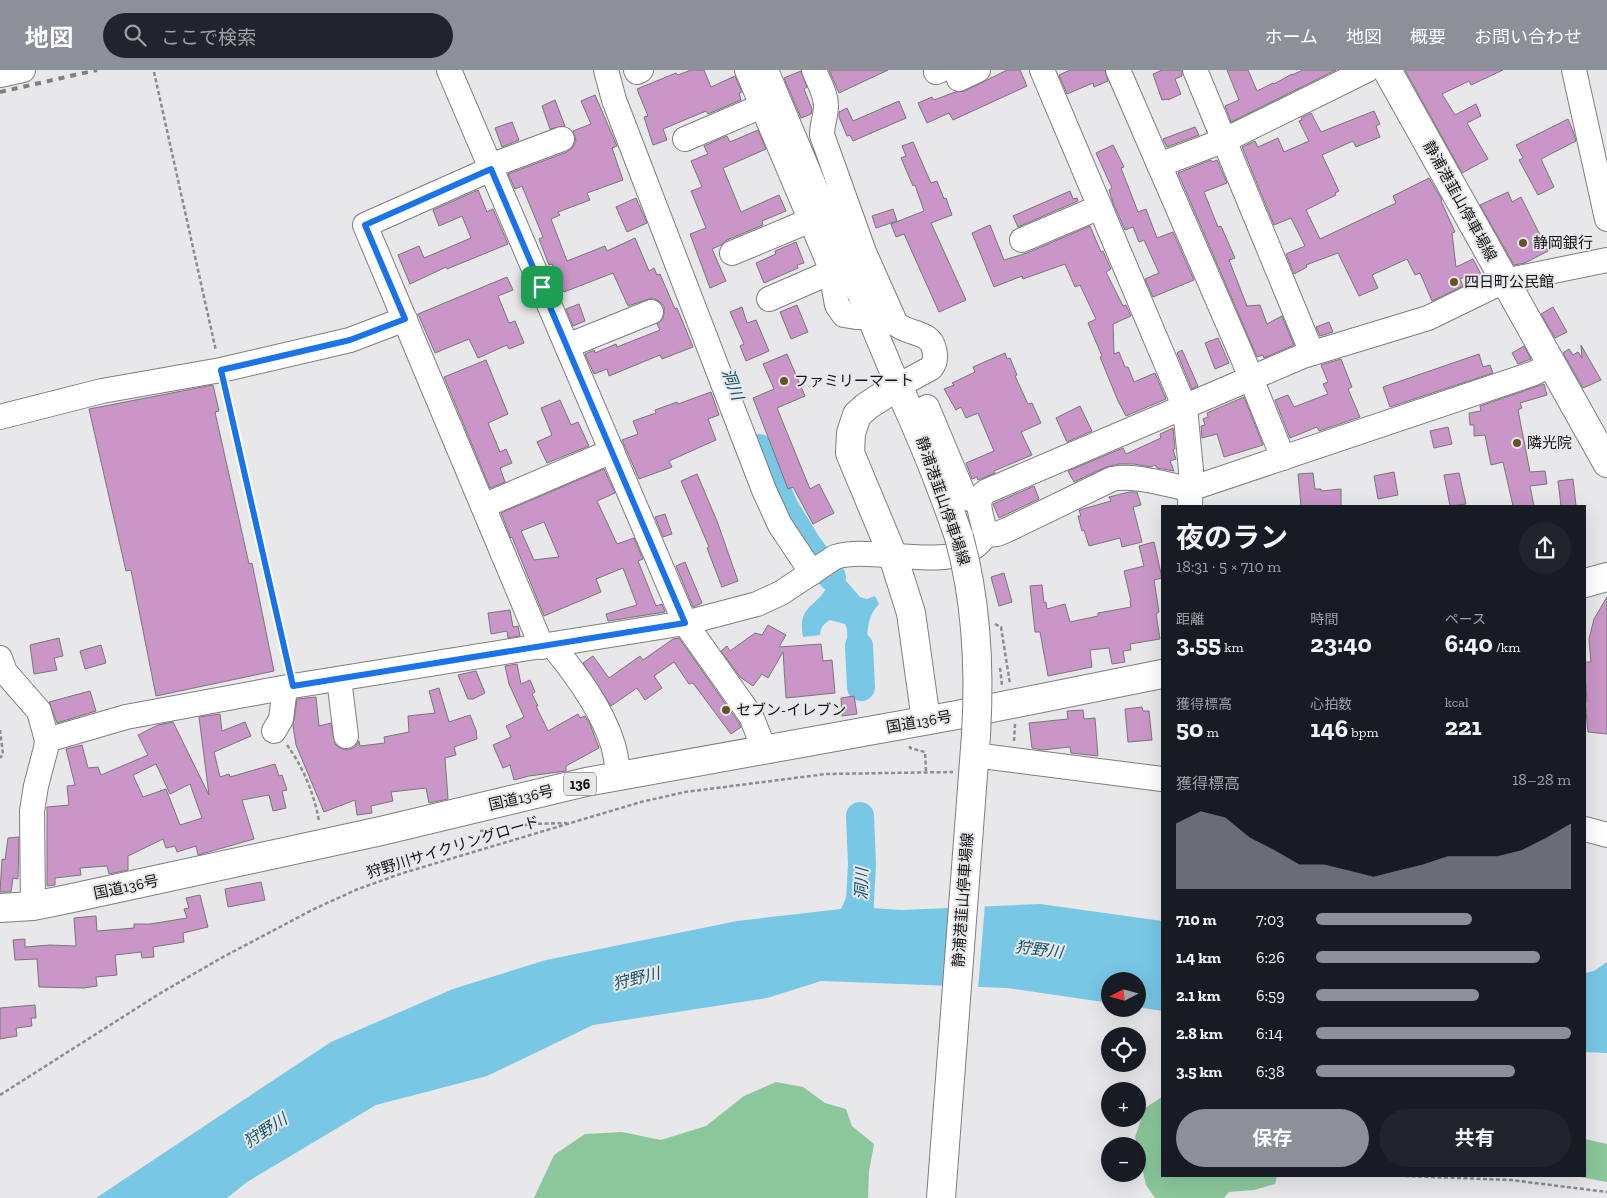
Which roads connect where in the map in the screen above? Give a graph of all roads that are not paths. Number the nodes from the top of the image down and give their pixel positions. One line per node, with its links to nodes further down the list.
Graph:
1 (23, 70): 15 (street)
2 (449, 70): 21 (street)
3 (636, 70): 4 (street)
4 (641, 70)
5 (746, 70): 16 (street)
6 (766, 70): 32 (street)
7 (814, 70): 38 (street)
8 (1042, 70): 22 (street)
9 (1118, 70): 20 (street)
10 (1195, 70): 19 (street)
11 (1368, 70): 19 (street)
12 (1387, 70): 29 (main road, 静浦港韮山停車場線)
13 (1574, 70): 23 (street)
14 (608, 71): 50 (street)
15 (0, 75)
16 (762, 106): 18 (street); 24 (street)
17 (562, 139): 21 (street)
18 (685, 139)
19 (1225, 140): 20 (street); 35 (street)
20 (1158, 165): 37 (street)
21 (491, 168): 33 (street); 34 (street)
22 (1100, 206): 25 (street); 40 (street)
23 (1607, 219)
24 (810, 220): 26 (street); 28 (street)
25 (1022, 240)
26 (732, 253)
27 (1607, 260): 29 (street)
28 (831, 272): 30 (street); 32 (street)
29 (1504, 281): 35 (street); 36 (main road, 静浦港韮山停車場線)
30 (769, 299)
31 (651, 312): 34 (street)
32 (869, 317): 38 (street)
33 (405, 319): 41 (street); 47 (street)
34 (567, 346): 43 (street)
35 (1312, 353): 37 (street)
36 (1551, 364): 42 (main road, 静浦港韮山停車場線); 44 (street)
37 (1250, 379): 40 (street); 44 (street)
38 (898, 386): 49 (main road); 64 (main road, 静浦港韮山停車場線, bridge)
39 (927, 407): 46 (street)
40 (1184, 408): 45 (street); 46 (street)
41 (0, 417)
42 (1603, 448)
43 (612, 451): 47 (street); 53 (street)
44 (1282, 458): 45 (street)
45 (1190, 498): 48 (street)
46 (979, 500): 48 (street)
47 (483, 506): 54 (street)
48 (985, 536): 49 (street)
49 (893, 556): 50 (street); 60 (main road)
50 (814, 572): 53 (street)
51 (1607, 577): 52 (main road)
52 (1586, 583)
53 (685, 623): 54 (street); 63 (street)
54 (547, 646): 57 (street); 65 (street)
55 (1, 663): 62 (street)
56 (1161, 674): 60 (main road, 国道136号 / 136)
57 (339, 679): 58 (street); 61 (street)
58 (289, 687): 59 (street); 62 (street)
59 (274, 731)
60 (921, 731): 63 (main road, 国道136号 / 136)
61 (346, 736)
62 (47, 740): 69 (street)
63 (764, 749): 65 (main road, 国道136号 / 136)
64 (969, 761): 66 (street); 71 (main road, 静浦港韮山停車場線)
65 (619, 776): 69 (main road, 国道136号 / 136)
66 (1161, 779)
67 (1586, 829): 68 (street)
68 (1607, 835)
69 (33, 906): 70 (main road, 国道136号 / 136)
70 (0, 908)
71 (941, 1198)

